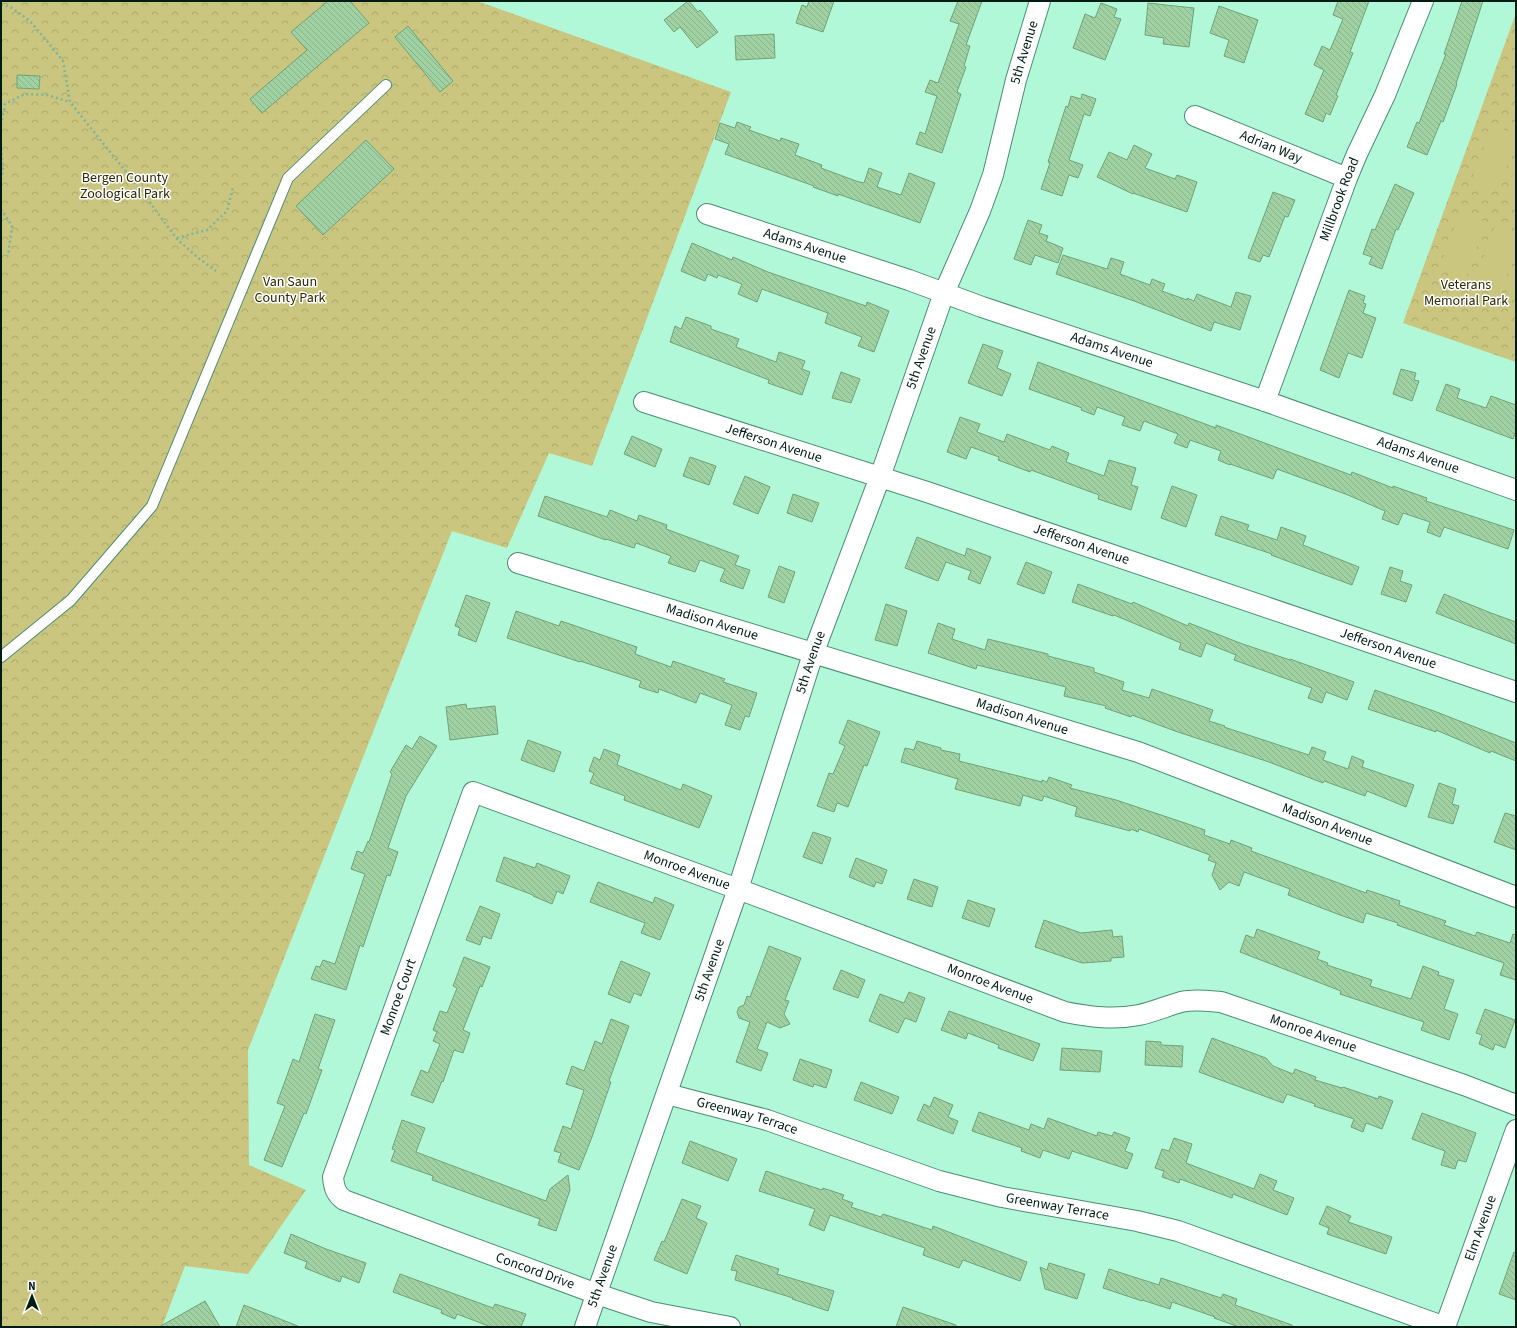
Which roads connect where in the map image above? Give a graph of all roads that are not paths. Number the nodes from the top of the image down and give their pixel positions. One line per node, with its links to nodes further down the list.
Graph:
1 (1040, 1): 7 (street, 5th Avenue)
2 (1423, 1): 5 (street, Millbrook Road)
3 (386, 85): 14 (lane)
4 (1195, 116): 5 (street, Adrian Way)
5 (1347, 178): 8 (street, Millbrook Road)
6 (707, 214): 7 (street, Adams Avenue)
7 (944, 293): 8 (street, Adams Avenue); 10 (street, 5th Avenue)
8 (1265, 401): 11 (street, Adams Avenue)
9 (644, 402): 10 (street, Jefferson Avenue)
10 (880, 477): 13 (street, 5th Avenue); 15 (street, Jefferson Avenue)
11 (1516, 490)
12 (518, 563): 13 (street, Madison Avenue)
13 (813, 654): 17 (street, 5th Avenue); 18 (street, Madison Avenue)
14 (1, 657)
15 (1516, 692)
16 (473, 792): 17 (street, Monroe Avenue); 22 (street, Monroe Court)
17 (738, 889): 19 (street, 5th Avenue); 20 (street, Monroe Avenue)
18 (1516, 897)
19 (667, 1094): 23 (street, 5th Avenue); 26 (street, Greenway Terrace)
20 (1516, 1105)
21 (1516, 1130): 26 (street, Elm Avenue)
22 (344, 1200): 23 (street, Concord Drive)
23 (597, 1294): 24 (street, 5th Avenue); 25 (street, Concord Drive)
24 (585, 1327)
25 (730, 1327)
26 (1445, 1327)

